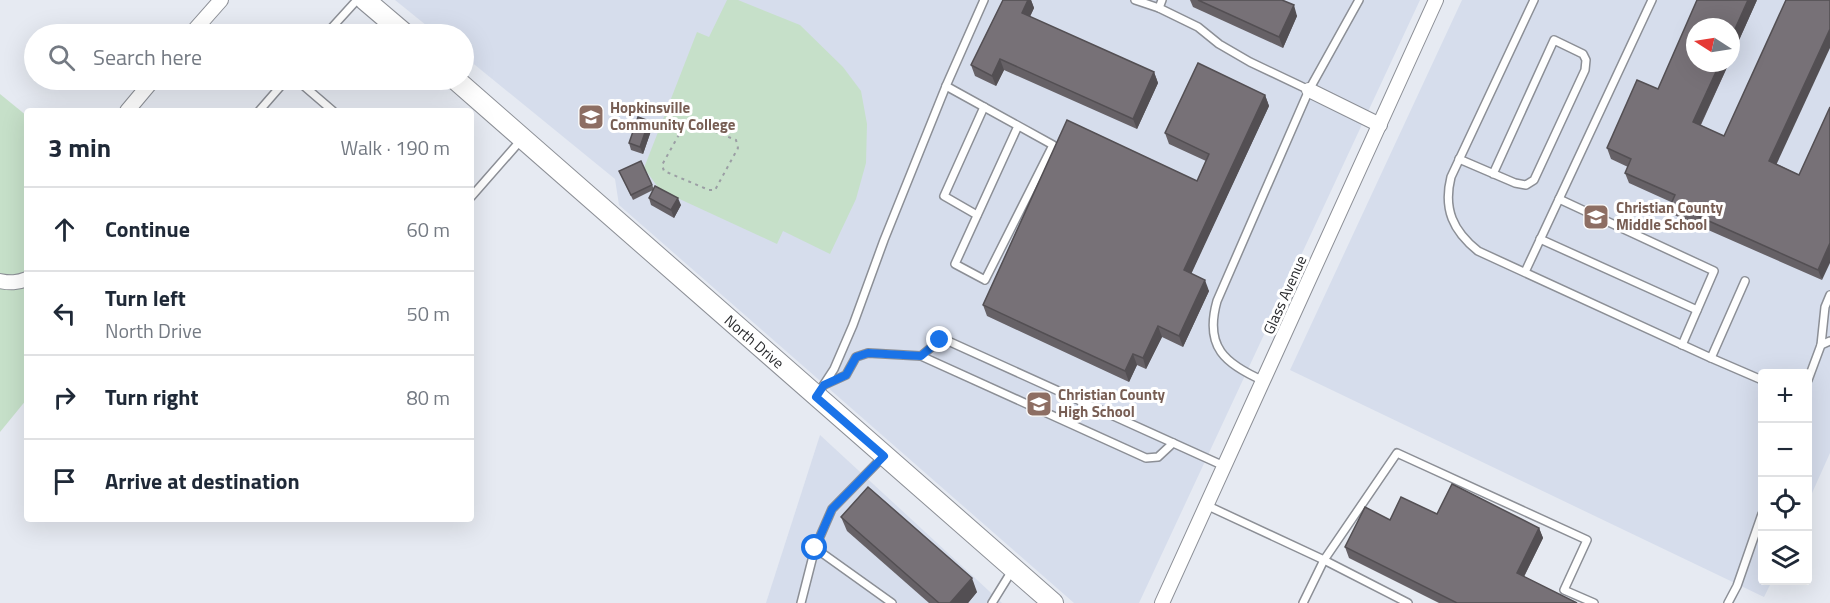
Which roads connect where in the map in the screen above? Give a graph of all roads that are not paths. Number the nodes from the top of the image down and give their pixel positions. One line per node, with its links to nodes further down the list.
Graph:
1 (221, 0): 12 (street)
2 (357, 0): 13 (lane)
3 (365, 0): 14 (main road)
4 (984, 0): 15 (lane)
5 (1135, 0): 11 (lane)
6 (1162, 0): 11 (lane)
7 (1359, 0): 20 (lane)
8 (1436, 0): 26 (street, Glass Avenue)
9 (1534, 0): 28 (lane)
10 (1652, 0): 31 (lane)
11 (1158, 8): 20 (lane)
12 (200, 24)
13 (335, 24)
14 (393, 24)
15 (946, 86): 21 (lane); 48 (lane)
16 (145, 90): 22 (street)
17 (277, 90): 23 (lane)
18 (309, 90): 24 (lane)
19 (468, 90): 27 (main road, North Drive)
20 (1309, 90): 26 (street); 47 (lane)
21 (984, 107): 25 (lane); 32 (lane)
22 (130, 108)
23 (262, 108)
24 (330, 108)
25 (1018, 126): 32 (lane); 32 (lane)
26 (1380, 126): 47 (street, Glass Avenue)
27 (523, 138): 30 (lane); 48 (main road, North Drive)
28 (1459, 159): 29 (lane); 34 (lane)
29 (1492, 174): 29 (lane)
30 (474, 194)
31 (1559, 199): 33 (lane); 39 (lane)
32 (977, 215)
33 (1540, 239): 34 (lane); 39 (lane)
34 (1525, 272): 41 (lane)
35 (24, 280): 36 (street)
36 (0, 281)
37 (1746, 281): 44 (lane)
38 (1830, 295): 42 (lane)
39 (1697, 310): 41 (lane)
40 (1830, 341): 42 (lane)
41 (1682, 345): 44 (lane)
42 (1821, 345): 45 (lane)
43 (921, 356): 48 (lane); 49 (lane); 49 (lane)
44 (1711, 358): 46 (lane)
45 (1812, 369)
46 (1758, 378)
47 (1264, 381): 51 (street, Glass Avenue)
48 (820, 391): 50 (main road, North Drive)
49 (1173, 443): 51 (lane)
50 (884, 456): 54 (lane); 56 (main road, North Drive)
51 (1224, 466): 52 (street, Glass Avenue)
52 (1206, 505): 55 (lane); 61 (street, Glass Avenue)
53 (1758, 526): 65 (lane)
54 (815, 548): 57 (lane); 58 (lane)
55 (1324, 560): 62 (lane); 63 (lane); 64 (lane)
56 (1014, 568): 59 (lane); 60 (main road, North Drive)
57 (801, 603)
58 (892, 603)
59 (992, 603)
60 (1053, 603)
61 (1162, 603)
62 (1303, 603)
63 (1408, 603)
64 (1594, 603)
65 (1728, 603)

